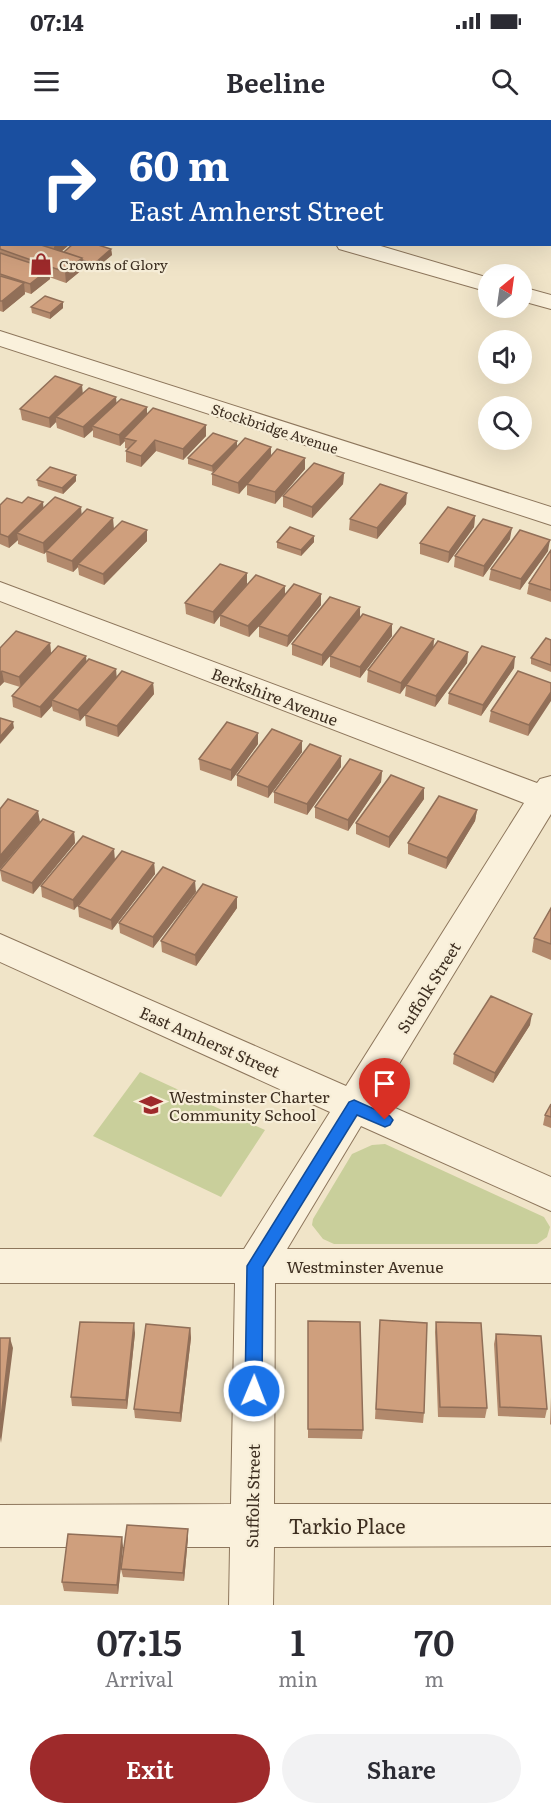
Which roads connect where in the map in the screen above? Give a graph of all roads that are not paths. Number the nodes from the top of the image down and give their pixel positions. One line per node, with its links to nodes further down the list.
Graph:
1 (354, 246): 2 (street)
2 (478, 282)
3 (532, 297): 4 (street)
4 (551, 302)
5 (0, 338): 6 (street, Stockbridge Avenue)
6 (551, 516)
7 (0, 591): 8 (street, Berkshire Avenue)
8 (549, 795): 10 (street, Suffolk Street)
9 (0, 947): 10 (street, East Amherst Street)
10 (354, 1106): 11 (street, East Amherst Street); 13 (street, Suffolk Street)
11 (551, 1196)
12 (0, 1266): 13 (street, Westminster Avenue)
13 (255, 1266): 14 (street, Westminster Avenue); 15 (street, Suffolk Street)
14 (551, 1266)
15 (252, 1525): 16 (street, Tarkio Place); 17 (street, Tarkio Place); 18 (street, Suffolk Street)
16 (551, 1525)
17 (0, 1526)
18 (251, 1605)

